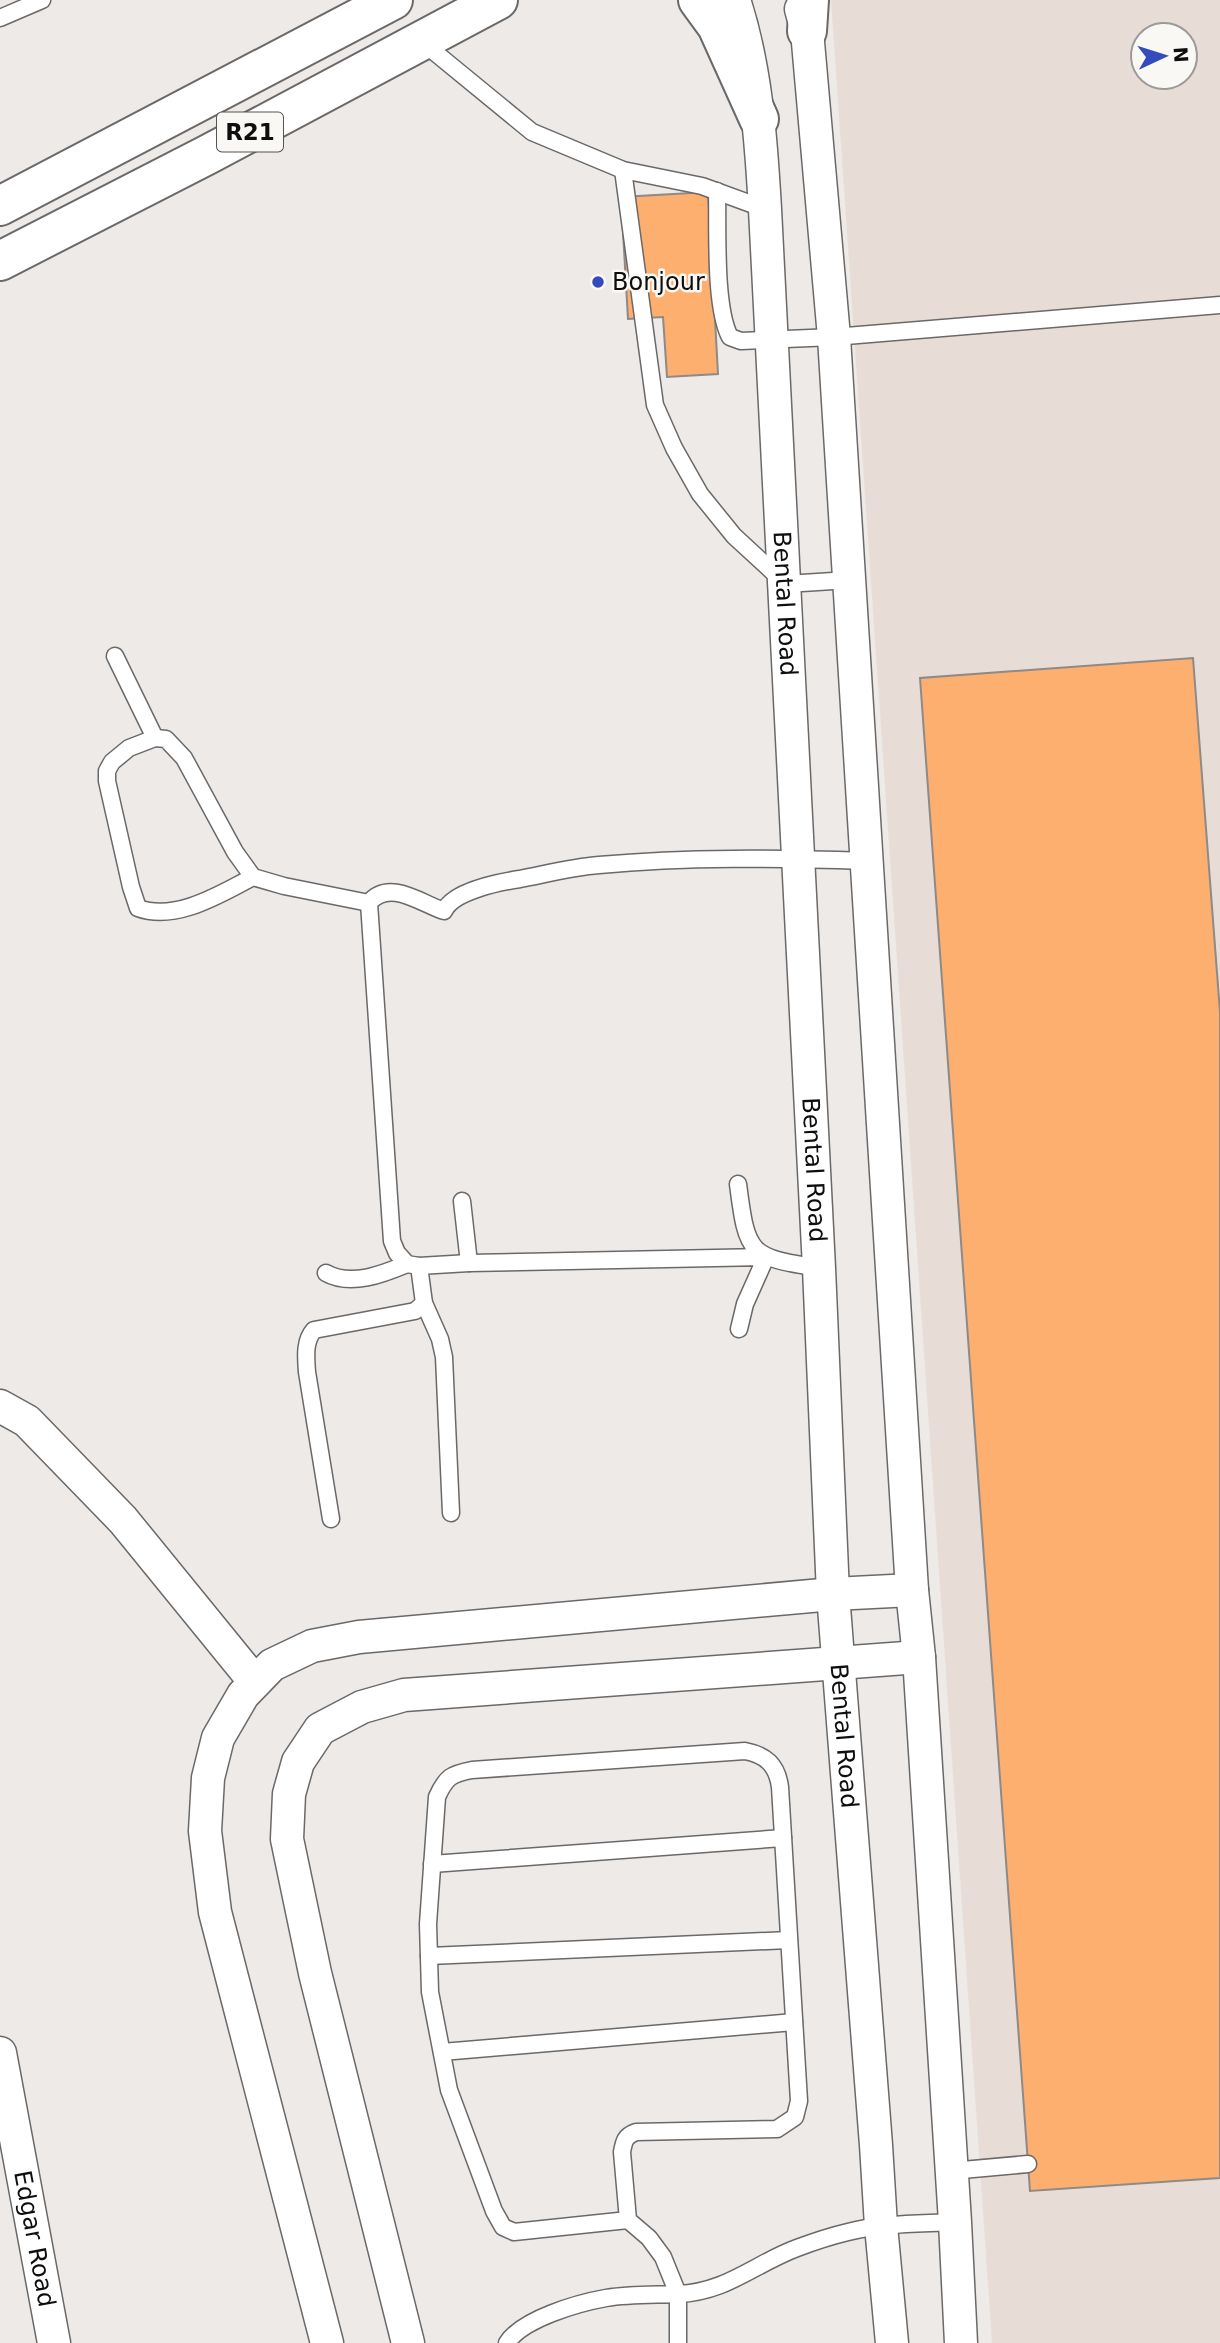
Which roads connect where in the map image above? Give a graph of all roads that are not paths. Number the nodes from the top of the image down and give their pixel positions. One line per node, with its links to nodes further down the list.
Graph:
1 (42, 0): 7 (lane)
2 (393, 0): 12 (main road, R21)
3 (498, 0): 8 (main road, R21)
4 (698, 0): 9 (main road)
5 (734, 0): 9 (street, Bental Road)
6 (805, 10): 16 (street)
7 (0, 18)
8 (421, 41): 10 (lane); 14 (main road, R21)
9 (759, 119): 13 (street, Bental Road)
10 (623, 170): 11 (lane); 19 (lane)
11 (717, 191): 13 (lane); 17 (lane)
12 (0, 206)
13 (765, 209): 17 (street, Bental Road)
14 (0, 261)
15 (1220, 305): 16 (lane)
16 (834, 337): 17 (lane); 18 (street)
17 (773, 339): 19 (street, Bental Road)
18 (849, 579): 19 (lane); 23 (street)
19 (786, 584): 22 (street, Bental Road)
20 (115, 656): 21 (lane)
21 (155, 738): 24 (lane); 24 (lane)
22 (799, 859): 23 (lane); 25 (lane); 31 (street, Bental Road)
23 (866, 861): 38 (street)
24 (253, 877): 25 (lane)
25 (369, 903): 30 (lane)
26 (738, 1184): 28 (lane)
27 (462, 1201): 29 (lane)
28 (766, 1257): 29 (lane); 31 (lane); 34 (lane)
29 (469, 1263): 30 (lane)
30 (413, 1265): 32 (lane); 33 (lane)
31 (820, 1268): 39 (street, Bental Road)
32 (326, 1273)
33 (424, 1303): 36 (lane); 37 (lane)
34 (739, 1329)
35 (0, 1406): 42 (street)
36 (451, 1513)
37 (331, 1519)
38 (912, 1590): 39 (street); 40 (street)
39 (833, 1594): 41 (street, Bental Road); 42 (street)
40 (919, 1657): 41 (street); 51 (street)
41 (839, 1664): 54 (street, Bental Road); 58 (street)
42 (255, 1682): 57 (street)
43 (783, 1838): 44 (lane); 44 (lane); 45 (lane)
44 (432, 1864): 46 (lane)
45 (789, 1940): 46 (lane); 47 (lane)
46 (429, 1956): 48 (lane)
47 (794, 2022): 48 (lane); 52 (lane)
48 (442, 2052): 52 (lane)
49 (0, 2053): 56 (street, Edgar Road)
50 (1028, 2164): 51 (lane)
51 (951, 2171): 53 (street)
52 (628, 2220): 55 (lane)
53 (955, 2222): 54 (lane); 62 (street)
54 (881, 2226): 55 (lane); 61 (street, Bental Road)
55 (678, 2294): 59 (lane); 60 (lane)
56 (54, 2343)
57 (327, 2343)
58 (408, 2343)
59 (507, 2343)
60 (678, 2343)
61 (892, 2343)
62 (961, 2343)

